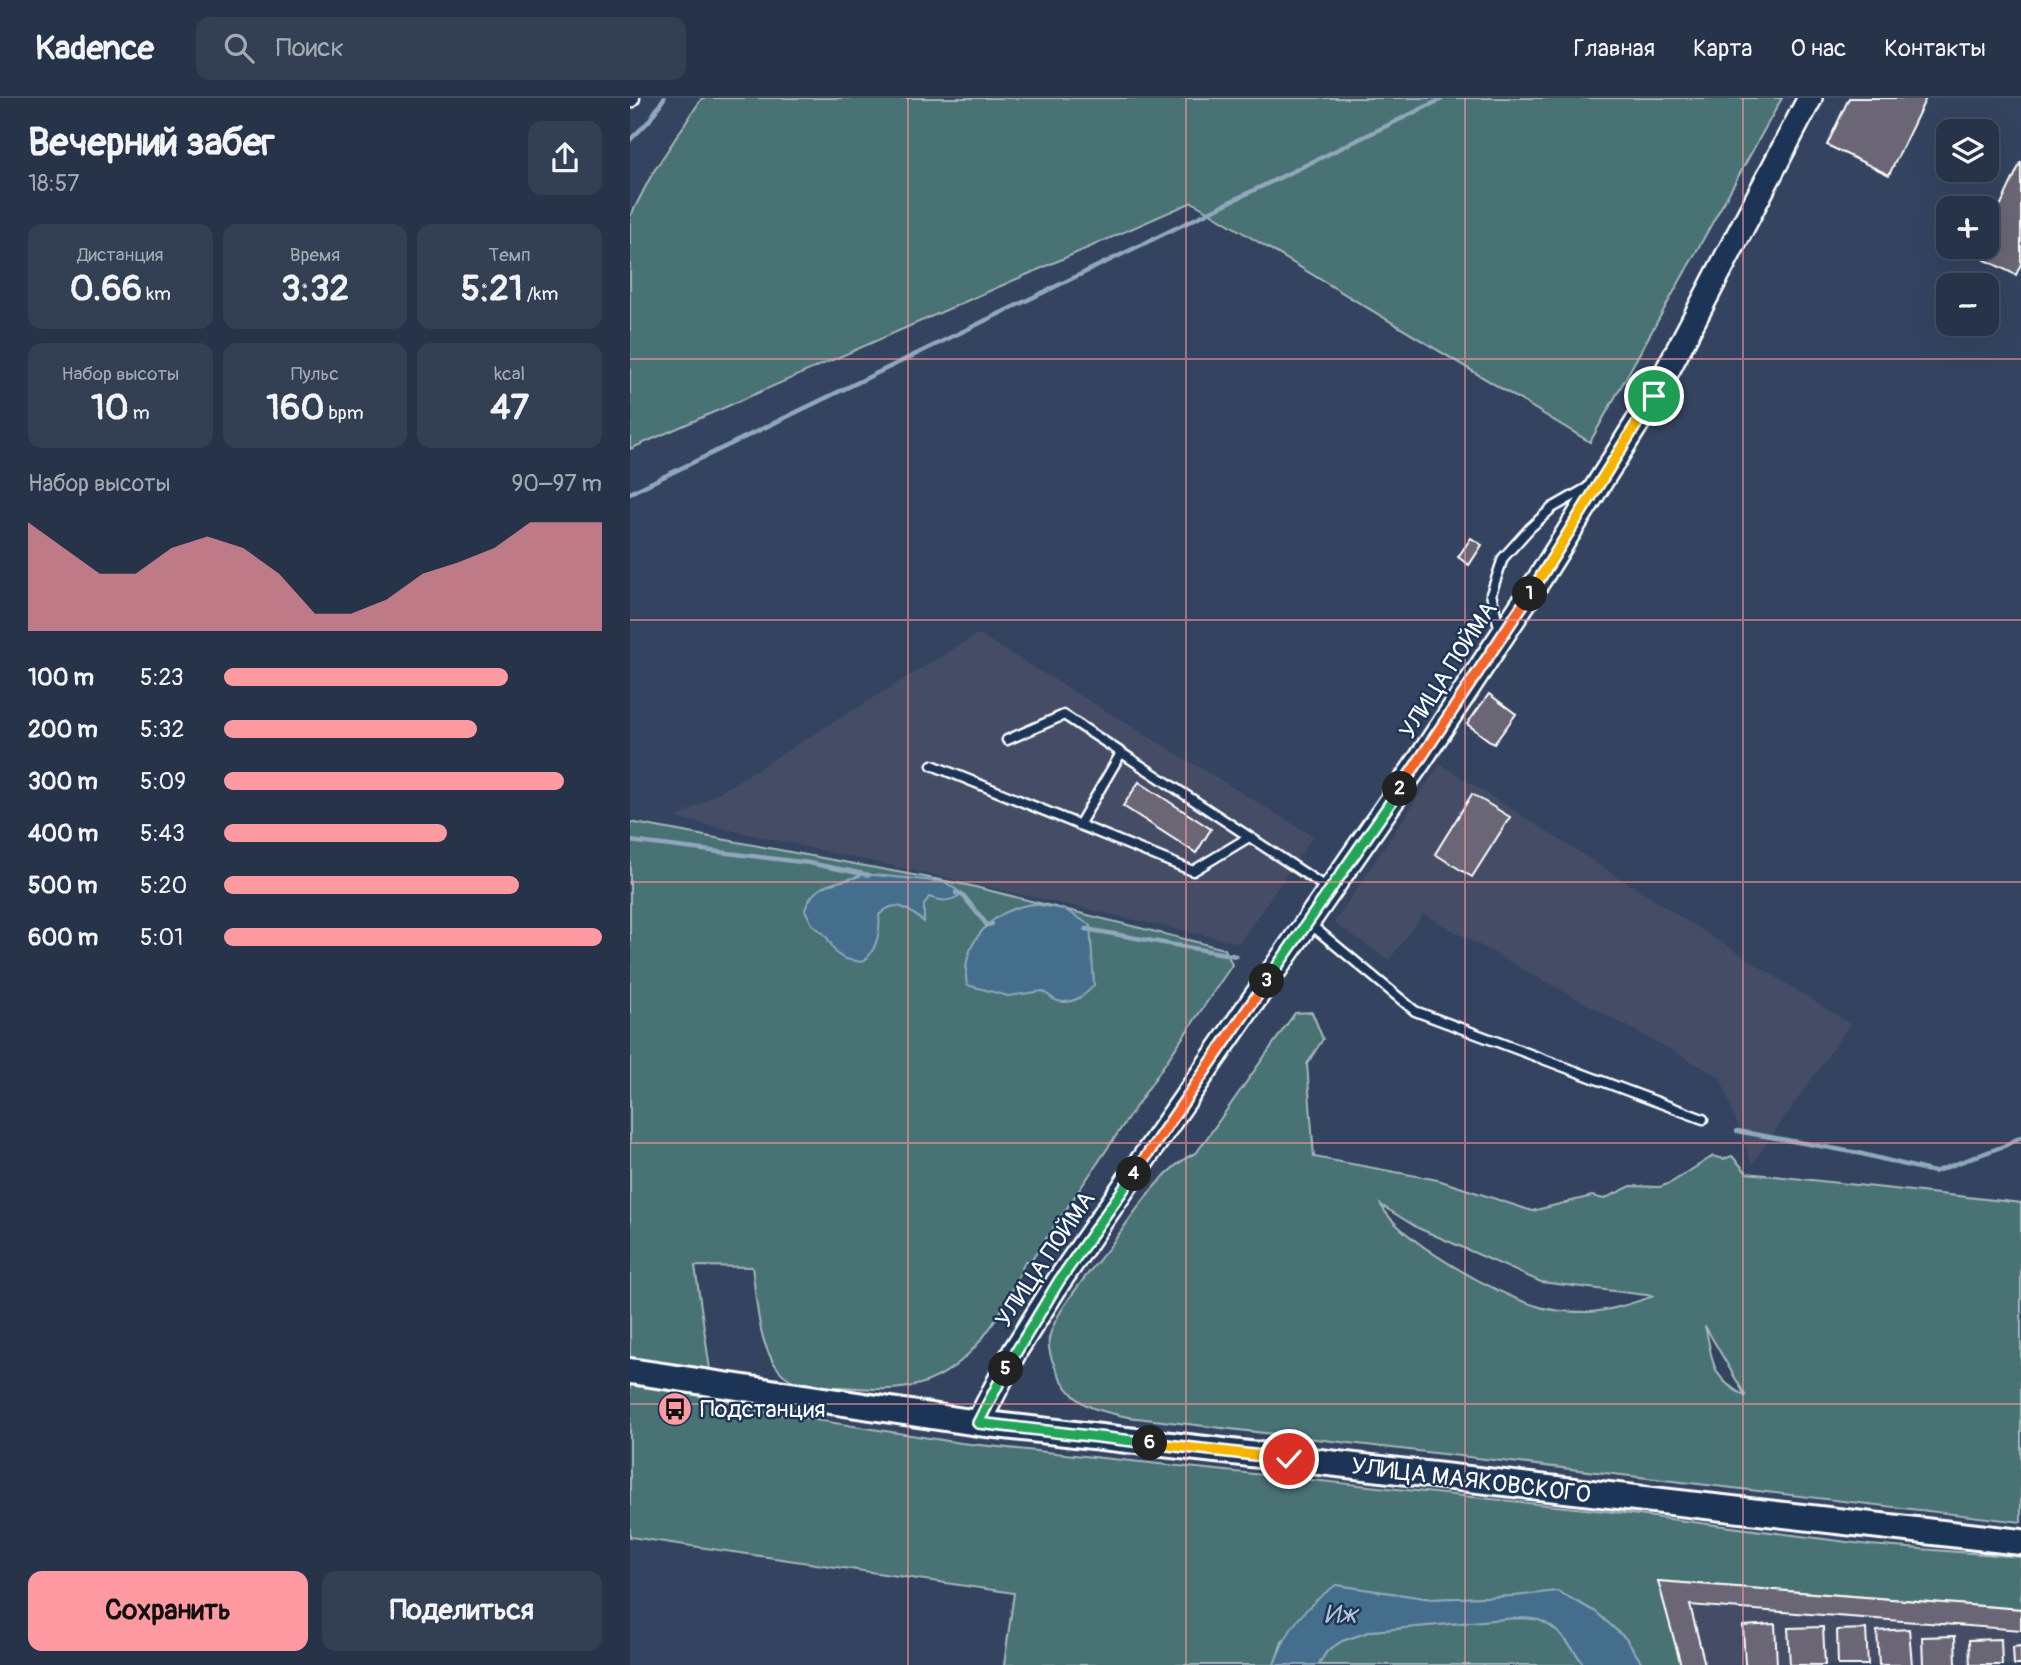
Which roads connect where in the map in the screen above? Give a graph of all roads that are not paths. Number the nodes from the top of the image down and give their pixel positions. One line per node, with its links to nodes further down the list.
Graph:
1 (1810, 98): 2 (main road, УЛИЦА ПОЙМА)
2 (1602, 480): 3 (main road, УЛИЦА ПОЙМА); 3 (lane)
3 (1502, 637): 9 (main road, УЛИЦА ПОЙМА)
4 (1007, 740): 5 (lane)
5 (1121, 753): 7 (lane); 8 (lane)
6 (932, 765): 7 (lane)
7 (1079, 825): 8 (lane)
8 (1250, 837): 9 (lane)
9 (1330, 890): 10 (main road, УЛИЦА ПОЙМА)
10 (1308, 922): 11 (lane); 13 (main road, УЛИЦА ПОЙМА)
11 (1703, 1119)
12 (630, 1371): 13 (main road, УЛИЦА МАЯКОВСКОГО)
13 (978, 1423): 14 (main road, УЛИЦА МАЯКОВСКОГО)
14 (2021, 1542)

